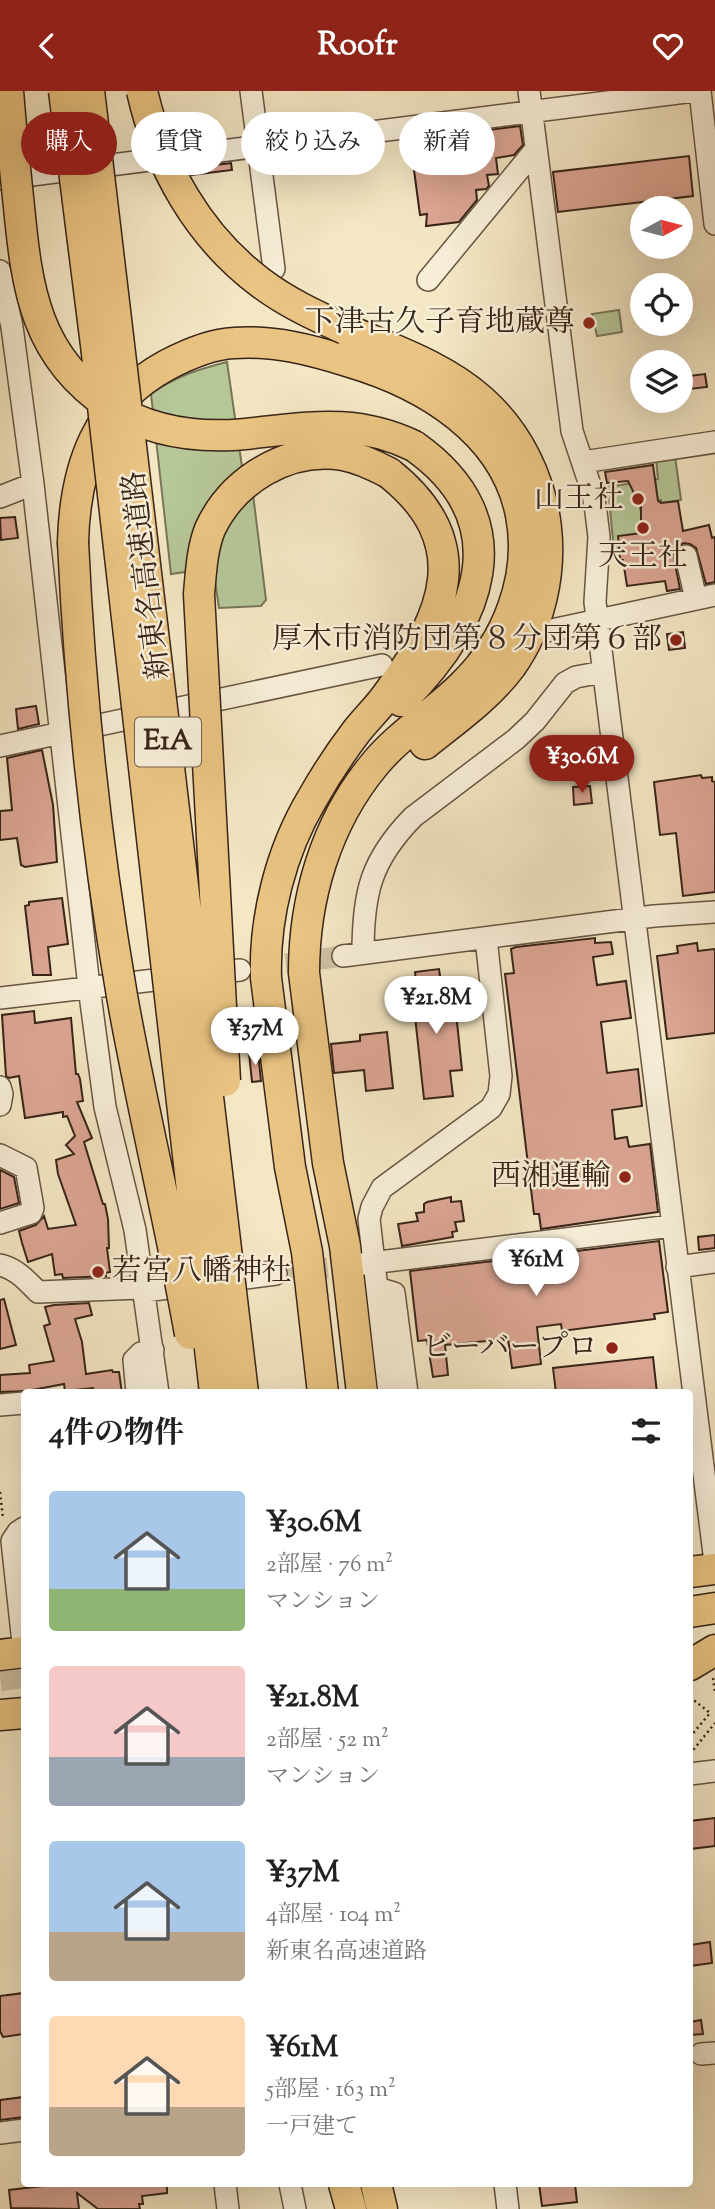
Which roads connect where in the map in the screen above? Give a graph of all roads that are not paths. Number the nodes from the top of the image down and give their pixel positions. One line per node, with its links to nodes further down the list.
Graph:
1 (8, 91): 30 (highway, bridge)
2 (64, 91): 56 (highway, 新東名高速道路 / E1A, bridge)
3 (89, 91): 57 (highway, 新東名高速道路 / E1A, bridge)
4 (142, 91): 31 (highway, bridge)
5 (251, 91): 8 (street)
6 (697, 91): 7 (street); 14 (street)
7 (531, 101): 9 (street); 11 (street)
8 (254, 112)
9 (385, 121)
10 (241, 141): 13 (street)
11 (536, 149): 17 (street); 19 (street)
12 (262, 175): 15 (street)
13 (0, 179)
14 (715, 224)
15 (275, 269)
16 (0, 271): 20 (street)
17 (428, 280)
18 (715, 442): 19 (street)
19 (583, 462): 24 (street)
20 (33, 484): 21 (street); 28 (street)
21 (0, 498)
22 (686, 556): 23 (street)
23 (705, 597): 24 (street)
24 (597, 621): 25 (street); 27 (street)
25 (547, 631)
26 (382, 665): 28 (street)
27 (603, 672): 33 (street); 34 (street)
28 (61, 733): 29 (street); 36 (street)
29 (0, 746)
30 (328, 773): 42 (highway); 58 (highway, bridge)
31 (339, 821): 41 (highway); 55 (highway, bridge)
32 (715, 912): 33 (street)
33 (635, 919): 34 (street); 44 (street)
34 (486, 938): 46 (street)
35 (240, 970): 36 (street)
36 (89, 987): 37 (street); 51 (street)
37 (0, 998)
38 (0, 1087): 39 (street)
39 (0, 1105)
40 (0, 1155): 43 (street)
41 (328, 1163): 61 (highway); 62 (highway)
42 (290, 1167): 59 (highway); 60 (highway)
43 (0, 1223)
44 (671, 1226): 46 (street); 48 (street)
45 (715, 1262): 48 (street)
46 (368, 1263): 50 (street)
47 (0, 1265): 51 (street)
48 (677, 1267): 67 (street)
49 (276, 1274): 51 (street)
50 (377, 1288): 63 (street); 64 (street)
51 (145, 1291): 52 (street)
52 (152, 1350): 53 (street); 54 (street)
53 (137, 1389)
54 (157, 1389)
55 (200, 1389)
56 (215, 1389)
57 (243, 1389)
58 (253, 1389)
59 (306, 1389)
60 (323, 1389)
61 (341, 1389)
62 (362, 1389)
63 (389, 1389)
64 (406, 1389)
65 (21, 1403): 66 (street)
66 (0, 1405)
67 (712, 1523): 69 (street)
68 (21, 1530): 76 (street)
69 (715, 1562)
70 (715, 1569): 71 (highway)
71 (693, 1572)
72 (715, 1589): 73 (highway)
73 (693, 1592)
74 (715, 1608): 75 (highway)
75 (693, 1612)
76 (21, 1624)
77 (715, 1629): 78 (highway)
78 (693, 1632)
79 (21, 1652): 80 (highway)
80 (0, 1655)
81 (21, 1713): 82 (highway)
82 (0, 1716)
83 (715, 1771): 84 (street)
84 (693, 1775)
85 (21, 2130): 86 (street)
86 (0, 2133)
87 (225, 2187): 92 (street)
88 (291, 2187): 93 (street)
89 (345, 2187): 94 (highway)
90 (377, 2187): 95 (highway)
91 (505, 2187): 96 (street)
92 (228, 2209)
93 (295, 2209)
94 (351, 2209)
95 (382, 2209)
96 (508, 2209)

